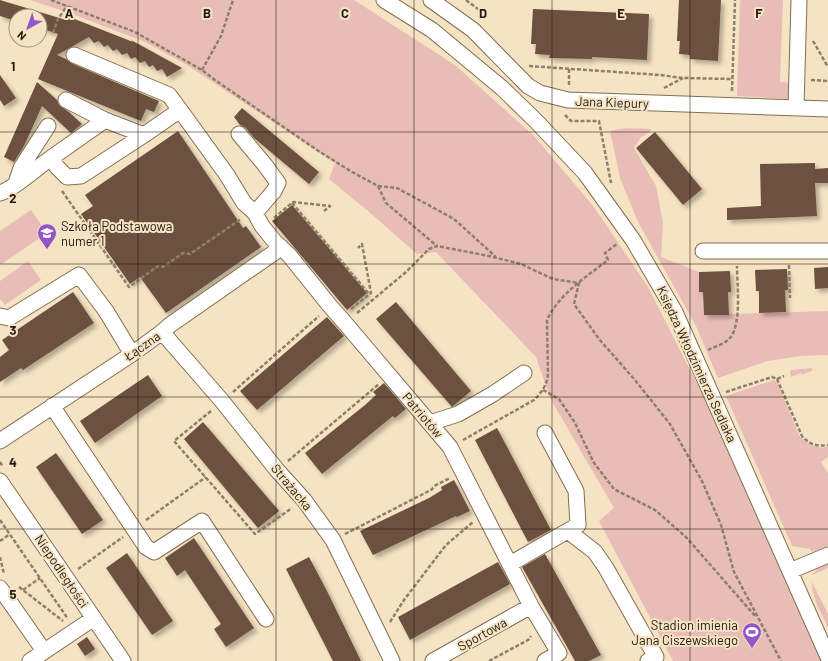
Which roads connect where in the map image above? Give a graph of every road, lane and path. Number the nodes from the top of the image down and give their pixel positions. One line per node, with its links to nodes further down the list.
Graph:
1 (51, 0): 7 (path)
2 (233, 0): 13 (path)
3 (384, 0): 37 (street, Księdza Włodzimierza Sedlaka)
4 (431, 0): 11 (street, Jana Kiepury)
5 (735, 0): 15 (path)
6 (799, 0): 20 (street)
7 (67, 6): 8 (path); 13 (path)
8 (53, 32)
9 (810, 36): 12 (path)
10 (74, 55): 22 (street, Patriotów)
11 (508, 65): 14 (path); 18 (street, Jana Kiepury)
12 (828, 67)
13 (202, 70): 29 (path)
14 (683, 78): 15 (path); 16 (path)
15 (732, 79): 17 (path)
16 (659, 91)
17 (732, 92)
18 (557, 98): 20 (street, Jana Kiepury); 30 (path)
19 (66, 100): 23 (street)
20 (796, 107): 21 (street, Jana Kiepury)
21 (828, 109)
22 (180, 110): 26 (street); 35 (street, Patriotów)
23 (105, 120): 26 (street); 27 (street)
24 (48, 126): 28 (street)
25 (239, 134): 35 (street)
26 (144, 135): 27 (street)
27 (51, 158): 28 (street)
28 (16, 183): 32 (street)
29 (378, 186): 38 (path); 45 (path)
30 (612, 186)
31 (61, 190): 35 (path)
32 (0, 193)
33 (292, 203): 34 (path); 36 (path); 47 (path)
34 (323, 212)
35 (255, 213): 39 (street, Patriotów)
36 (270, 221)
37 (633, 240): 46 (path); 78 (street, Księdza Włodzimierza Sedlaka)
38 (437, 246): 45 (path); 50 (path)
39 (281, 247): 50 (street, Patriotów); 51 (street, Łączna)
40 (358, 248): 47 (path)
41 (703, 251): 42 (street)
42 (736, 251): 43 (street); 52 (path)
43 (789, 251): 44 (street); 48 (path)
44 (828, 251)
45 (496, 257): 46 (path)
46 (579, 283): 58 (path); 86 (path)
47 (369, 294): 50 (path)
48 (790, 298)
49 (0, 316): 53 (street)
50 (346, 318): 55 (street, Patriotów)
51 (162, 332): 53 (street, Łączna); 66 (street, Strażacka)
52 (704, 352)
53 (132, 354): 60 (street, Łączna)
54 (524, 372): 61 (street)
55 (389, 375): 61 (street, Patriotów); 66 (path)
56 (784, 376): 57 (path)
57 (777, 379): 59 (path); 64 (path)
58 (543, 390): 65 (path); 86 (path)
59 (721, 394)
60 (52, 406): 63 (street, Łączna); 85 (street)
61 (430, 423): 65 (street, Patriotów)
62 (545, 433): 71 (street)
63 (0, 441)
64 (828, 445)
65 (450, 447): 67 (street, Patriotów)
66 (277, 470): 74 (street, Strażacka)
67 (463, 472): 69 (street, Patriotów); 74 (path)
68 (0, 482): 84 (street, Niepodległości)
69 (484, 513): 77 (street, Patriotów); 89 (path)
70 (0, 520): 72 (path)
71 (568, 531): 77 (street); 98 (street)
72 (10, 534): 73 (path); 79 (path)
73 (0, 540)
74 (333, 540): 89 (street, Strażacka)
75 (828, 555): 78 (street)
76 (0, 556): 81 (path)
77 (510, 564): 83 (street, Patriotów)
78 (790, 571): 91 (street, Księdza Włodzimierza Sedlaka)
79 (40, 578): 82 (path); 88 (path)
80 (17, 585): 82 (path)
81 (4, 588): 82 (path); 90 (street)
82 (23, 590): 88 (path)
83 (532, 606): 87 (street, Patriotów); 95 (street, Sportowa)
84 (94, 618): 88 (street); 93 (street, Niepodległości)
85 (266, 619)
86 (760, 621): 99 (path)
87 (544, 627): 96 (path); 97 (street, Patriotów)
88 (76, 630): 90 (street)
89 (380, 635): 94 (street, Strażacka)
90 (44, 651): 92 (street)
91 (828, 657)
92 (30, 661)
93 (123, 661)
94 (392, 661)
95 (433, 661)
96 (489, 661)
97 (545, 661)
98 (648, 661)
99 (781, 661)

